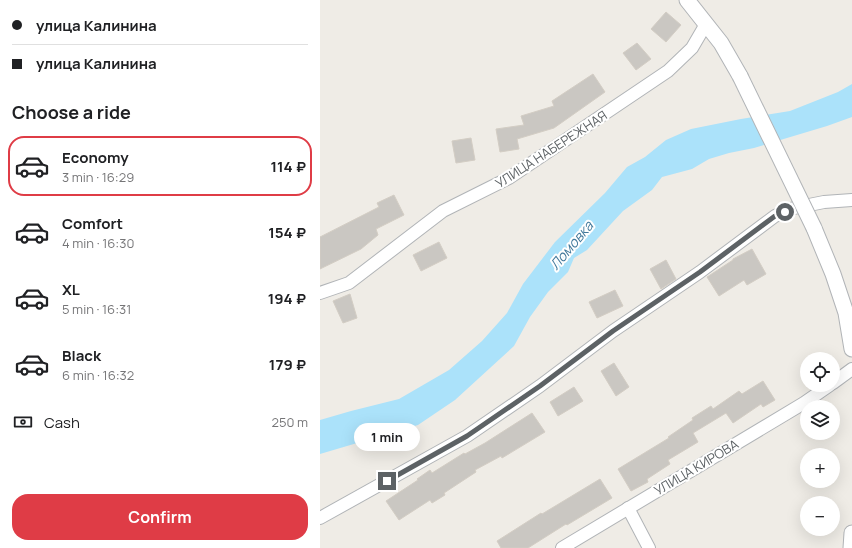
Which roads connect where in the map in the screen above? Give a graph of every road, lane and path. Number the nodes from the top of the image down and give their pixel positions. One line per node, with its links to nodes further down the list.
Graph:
1 (687, 0): 2 (street)
2 (706, 24): 4 (street, УЛИЦА НАБЕРЕЖНАЯ); 5 (street, bridge)
3 (852, 200): 11 (street)
4 (320, 293)
5 (849, 312): 6 (street)
6 (852, 349)
7 (852, 369): 8 (street)
8 (840, 378)
9 (820, 392): 10 (street, УЛИЦА КИРОВА)
10 (628, 508): 13 (street, УЛИЦА КИРОВА); 14 (street)
11 (320, 518)
12 (852, 534): 15 (street)
13 (562, 548)
14 (650, 548)
15 (851, 548)

